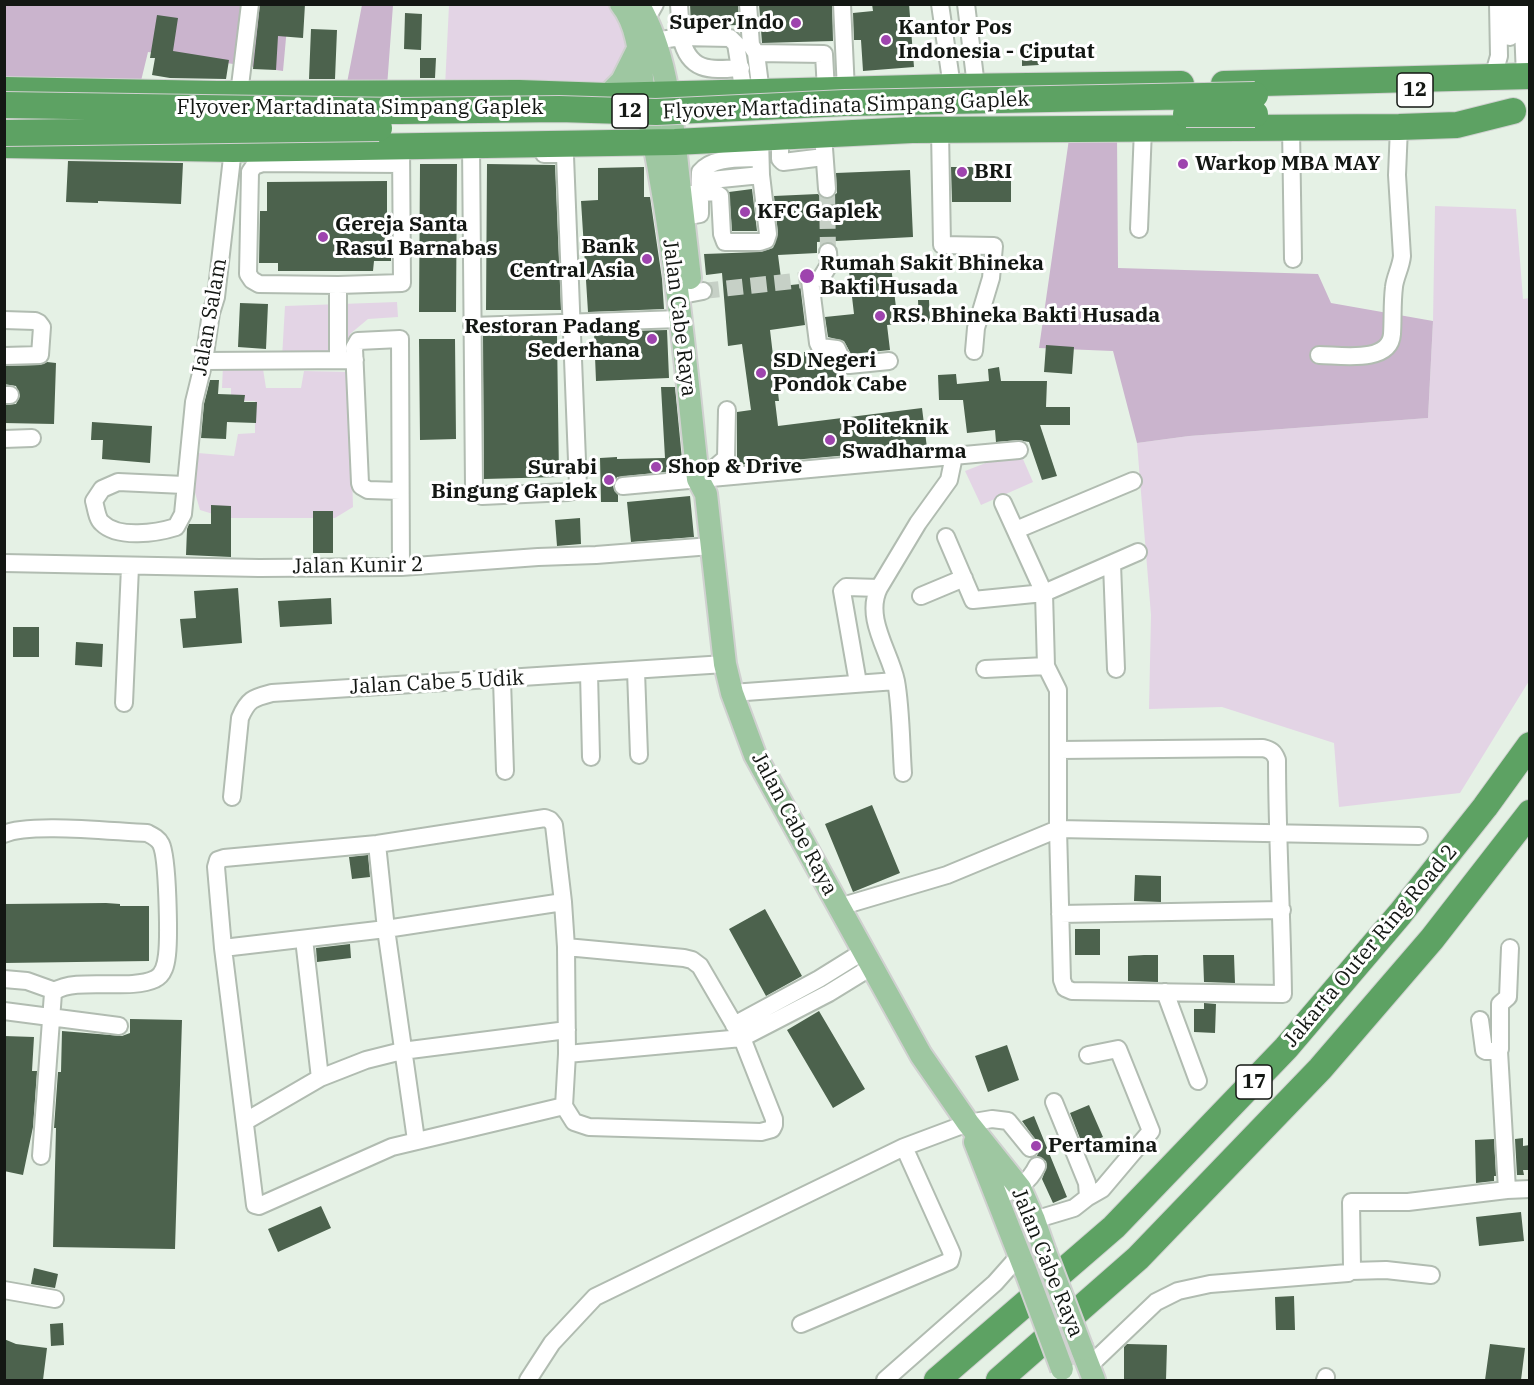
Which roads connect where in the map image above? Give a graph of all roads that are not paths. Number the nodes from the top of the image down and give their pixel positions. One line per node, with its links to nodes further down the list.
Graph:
1 (250, 4): 21 (street)
2 (621, 4): 13 (main road)
3 (680, 4): 12 (street)
4 (748, 4): 14 (street)
5 (842, 4): 19 (street)
6 (940, 4): 17 (street)
7 (966, 4): 17 (street)
8 (1497, 4): 16 (street)
9 (1509, 4): 16 (street)
10 (1522, 4): 16 (street)
11 (647, 9): 13 (main road)
12 (681, 38): 13 (street); 14 (street); 15 (street)
13 (646, 45): 23 (main road); 24 (main road)
14 (748, 47): 15 (street); 19 (street); 20 (street)
15 (741, 68): 20 (street)
16 (1517, 79): 17 (highway); 25 (highway, 12)
17 (967, 80): 19 (highway)
18 (4, 90): 21 (highway)
19 (836, 91): 20 (highway)
20 (753, 93): 22 (highway)
21 (239, 94): 23 (highway)
22 (715, 94): 24 (highway); 33 (highway)
23 (607, 96): 24 (highway); 35 (highway)
24 (656, 96): 34 (main road)
25 (1255, 104): 26 (highway, Flyover Martadinata Simpang Gaplek / 12, bridge); 27 (highway, 12); 32 (highway, Flyover Martadinata Simpang Gaplek / 12, bridge)
26 (4, 105)
27 (1521, 111): 29 (highway)
28 (1291, 127): 29 (highway); 30 (highway); 46 (street)
29 (1399, 127): 54 (street)
30 (1143, 129): 31 (highway); 44 (street)
31 (940, 130): 37 (highway); 53 (street)
32 (4, 133)
33 (716, 140): 34 (highway); 40 (highway)
34 (664, 142): 35 (highway); 43 (main road, Jalan Cabe Raya); 48 (main road, Jalan Cabe Raya)
35 (605, 144): 39 (highway)
36 (4, 145): 38 (highway)
37 (824, 146): 40 (highway); 42 (street)
38 (233, 149): 41 (highway); 58 (street, Jalan Salam)
39 (471, 151): 41 (highway); 51 (street); 52 (street)
40 (765, 152): 43 (street); 43 (street)
41 (401, 154): 47 (street); 47 (street)
42 (827, 189)
43 (691, 197): 48 (main road, Jalan Cabe Raya)
44 (1139, 230)
45 (828, 252): 57 (street)
46 (1293, 259)
47 (338, 285): 56 (street)
48 (690, 294): 49 (main road, Jalan Cabe Raya); 64 (main road, Jalan Cabe Raya)
49 (680, 319): 51 (street); 64 (main road, Jalan Cabe Raya)
50 (4, 320): 55 (street)
51 (570, 323): 52 (street); 52 (street)
52 (472, 326)
53 (974, 351)
54 (1319, 355)
55 (4, 356)
56 (347, 360): 58 (street); 68 (street); 68 (street)
57 (889, 360)
58 (204, 361): 66 (street, Jalan Salam)
59 (728, 410): 64 (street)
60 (32, 438): 61 (street)
61 (4, 439)
62 (1019, 450): 63 (street)
63 (954, 456): 64 (street); 79 (street)
64 (707, 480): 67 (street); 72 (main road, Jalan Cabe Raya)
65 (1132, 481): 70 (street)
66 (184, 485): 66 (street, Jalan Salam)
67 (623, 486)
68 (400, 491): 77 (street)
69 (1003, 502): 70 (street)
70 (1016, 530): 80 (street)
71 (946, 537): 78 (street)
72 (711, 546): 77 (street, Jalan Kunir 2); 82 (main road, Jalan Cabe Raya)
73 (1138, 552): 75 (street)
74 (4, 563): 76 (street, Jalan Kunir 2)
75 (1112, 564): 80 (street); 85 (street)
76 (130, 567): 77 (street, Jalan Kunir 2); 92 (street)
77 (400, 567)
78 (964, 578): 80 (street); 81 (street)
79 (879, 588): 89 (street); 90 (street)
80 (1044, 593): 83 (street)
81 (921, 596)
82 (725, 664): 86 (street, Jalan Cabe 5 Udik); 91 (main road, Jalan Cabe Raya)
83 (1046, 666): 84 (street); 94 (street)
84 (985, 669)
85 (1116, 669)
86 (636, 671): 87 (street, Jalan Cabe 5 Udik); 95 (street)
87 (589, 673): 88 (street, Jalan Cabe 5 Udik); 96 (street)
88 (502, 680): 97 (street); 99 (street, Jalan Cabe 5 Udik)
89 (896, 681): 90 (street); 98 (street)
90 (858, 683): 91 (street)
91 (732, 693): 107 (main road, Jalan Cabe Raya)
92 (124, 703)
93 (1530, 745): 156 (highway, Jakarta Outer Ring Road 2 / 17)
94 (1059, 750): 101 (street); 102 (street)
95 (639, 754)
96 (591, 757)
97 (505, 771)
98 (903, 773)
99 (232, 797)
100 (1530, 813): 157 (highway, Jakarta Outer Ring Road 2 / 17)
101 (1058, 829): 102 (street); 107 (street); 109 (street)
102 (1277, 833): 104 (street); 108 (street)
103 (4, 834): 117 (street)
104 (1419, 836)
105 (377, 844): 106 (street); 110 (street); 113 (street)
106 (563, 902): 110 (street); 112 (street)
107 (839, 907): 115 (main road, Jalan Cabe Raya)
108 (1282, 910): 109 (street); 118 (street)
109 (1060, 914): 118 (street)
110 (386, 929): 111 (street); 125 (street)
111 (304, 939): 113 (street); 129 (street)
112 (566, 947): 123 (street); 124 (street)
113 (224, 948): 133 (street)
114 (1510, 948): 126 (street)
115 (868, 958): 124 (street); 134 (main road, Jalan Cabe Raya)
116 (4, 980): 117 (street)
117 (55, 991): 120 (street)
118 (1165, 992): 130 (street)
119 (4, 1011): 120 (street)
120 (50, 1018): 122 (street); 138 (street)
121 (1480, 1020): 126 (street)
122 (119, 1026)
123 (567, 1030): 125 (street); 127 (street)
124 (738, 1031): 127 (street); 132 (street)
125 (402, 1051): 129 (street); 135 (street)
126 (1498, 1051): 142 (street)
127 (567, 1054): 132 (street)
128 (1088, 1055): 143 (street)
129 (320, 1078): 133 (street)
130 (1198, 1081)
131 (1054, 1101): 143 (street)
132 (564, 1106): 135 (street)
133 (246, 1121): 135 (street)
134 (968, 1123): 136 (street); 137 (street); 140 (main road, Jalan Cabe Raya); 144 (main road, Jalan Cabe Raya)
135 (416, 1140)
136 (904, 1147): 151 (street); 154 (street)
137 (1030, 1148)
138 (41, 1156)
139 (1037, 1166): 140 (street)
140 (1020, 1188): 144 (street); 145 (main road, Jalan Cabe Raya)
141 (1530, 1189): 142 (street)
142 (1507, 1190): 147 (street)
143 (1088, 1197): 145 (street)
144 (996, 1198): 146 (main road, Jalan Cabe Raya)
145 (1034, 1220): 152 (main road, Jalan Cabe Raya, bridge)
146 (1022, 1264): 153 (main road, Jalan Cabe Raya, bridge); 155 (street)
147 (1351, 1271): 148 (street); 152 (street)
148 (1431, 1275)
149 (4, 1290): 150 (street)
150 (55, 1299)
151 (801, 1324)
152 (1088, 1366)
153 (1064, 1375)
154 (528, 1380)
155 (885, 1380)
156 (937, 1380)
157 (999, 1380)

